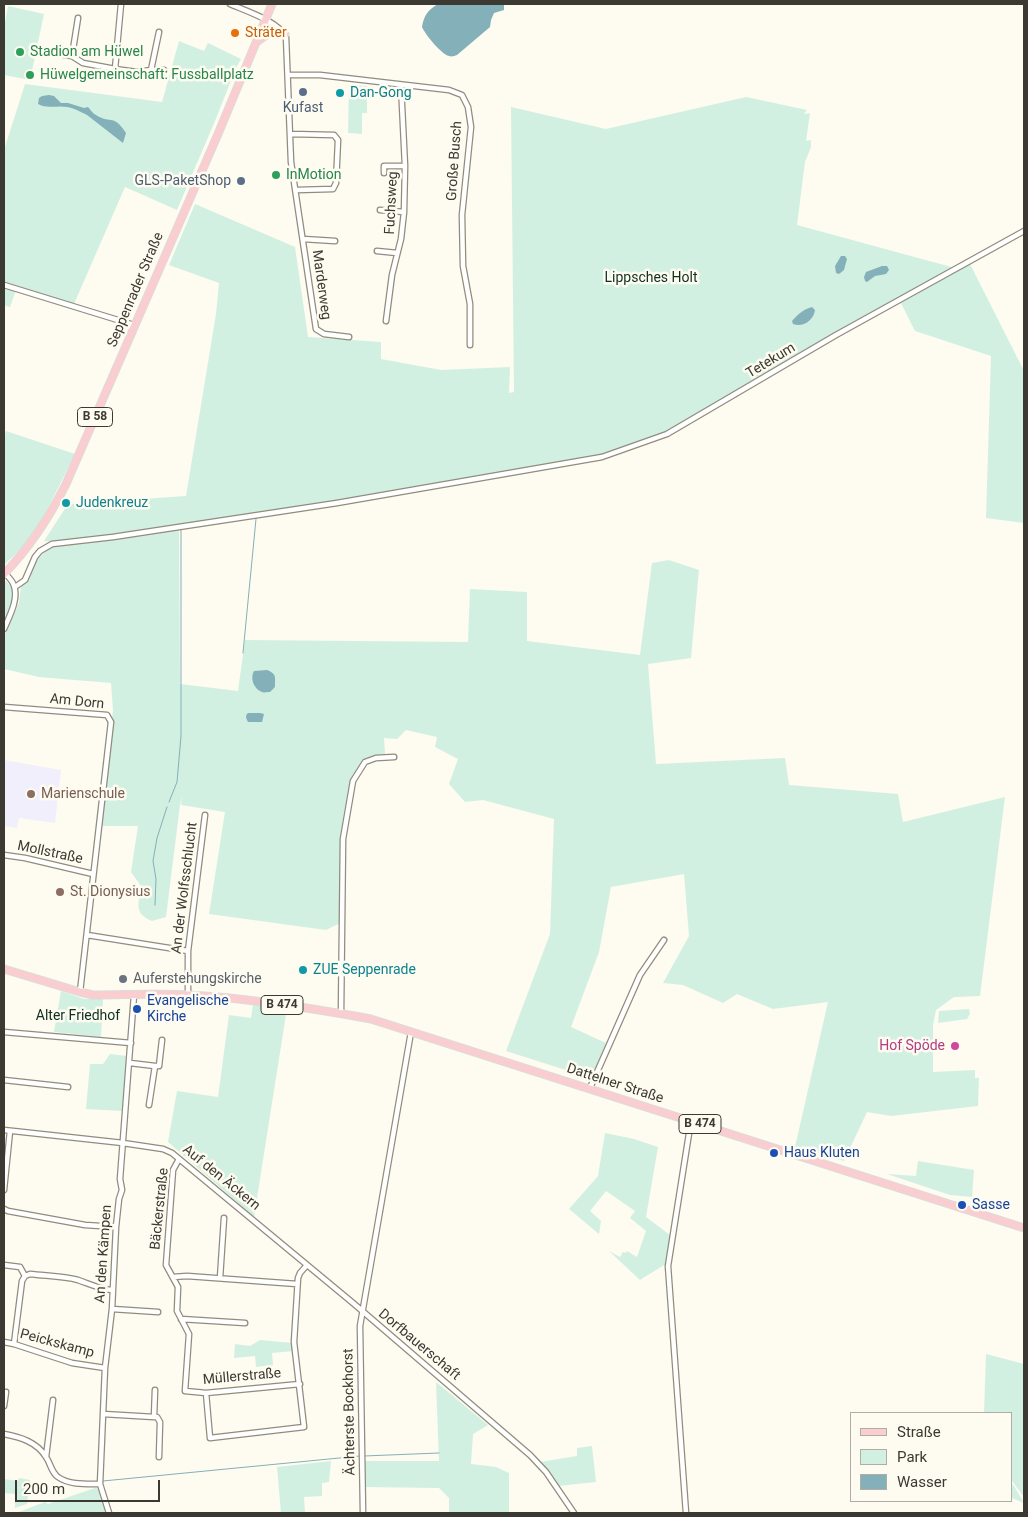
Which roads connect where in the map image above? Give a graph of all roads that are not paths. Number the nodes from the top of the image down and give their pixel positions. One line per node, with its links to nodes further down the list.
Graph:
1 (121, 4): 11 (street)
2 (231, 4): 5 (street)
3 (272, 4): 5 (main road, Seppenrader Straße / B 58)
4 (78, 18): 10 (street)
5 (266, 20): 7 (street); 8 (main road, Seppenrader Straße / B 58)
6 (159, 32): 12 (street)
7 (285, 34): 8 (main road); 14 (street, Marderweg)
8 (255, 44): 29 (main road, Seppenrader Straße / B 58)
9 (38, 50): 10 (street)
10 (72, 56): 11 (street)
11 (115, 69): 12 (street)
12 (151, 70): 13 (street)
13 (164, 70)
14 (288, 75): 15 (street, Große Busch); 16 (street, Marderweg)
15 (401, 85): 17 (street, Fuchsweg); 31 (street, Große Busch)
16 (290, 134): 19 (street, Marderweg); 19 (street)
17 (405, 166): 18 (street); 21 (street, Fuchsweg)
18 (384, 173)
19 (297, 190): 23 (street, Marderweg)
20 (380, 210): 21 (street)
21 (404, 212): 26 (street, Fuchsweg)
22 (1024, 231): 33 (street, Tetekum)
23 (303, 240): 24 (street, Marderweg); 30 (street, Marderweg)
24 (335, 241)
25 (377, 251): 26 (street)
26 (398, 253): 28 (street, Fuchsweg)
27 (4, 285): 29 (street)
28 (386, 321)
29 (134, 325): 32 (main road, Seppenrader Straße / B 58)
30 (350, 337)
31 (470, 345)
32 (4, 573): 33 (street)
33 (15, 588): 34 (street)
34 (4, 629)
35 (4, 707): 39 (street, Am Dorn)
36 (394, 757): 47 (street)
37 (205, 815): 42 (street, An der Wolfsschlucht)
38 (4, 855): 39 (street, Mollstraße)
39 (93, 874): 40 (street, Mollstraße)
40 (87, 935): 42 (street); 44 (street, Mollstraße)
41 (664, 940): 56 (street)
42 (188, 951): 45 (street, An der Wolfsschlucht)
43 (4, 969): 44 (main road, Dattelner Straße / B 474)
44 (80, 992): 46 (main road, Dattelner Straße / B 474)
45 (188, 994): 46 (main road, Dattelner Straße / B 474); 47 (main road, Dattelner Straße / B 474)
46 (134, 996): 51 (street, An den Kämpen)
47 (341, 1014): 49 (main road, Dattelner Straße / B 474)
48 (4, 1032): 51 (street)
49 (411, 1032): 56 (main road, Dattelner Straße / B 474); 77 (street, Dorfbauerschaft)
50 (162, 1040): 53 (street)
51 (131, 1043): 52 (street, An den Kämpen)
52 (130, 1064): 53 (street); 61 (street, An den Kämpen)
53 (155, 1066): 57 (street)
54 (4, 1080): 55 (street)
55 (68, 1088)
56 (590, 1088): 58 (main road, Dattelner Straße / B 474)
57 (150, 1105)
58 (691, 1121): 67 (main road, Dattelner Straße / B 474); 99 (street)
59 (4, 1130): 60 (street, Auf den Äckern)
60 (10, 1131): 61 (street, Auf den Äckern); 63 (street)
61 (123, 1143): 62 (street, Auf den Äckern); 66 (street, An den Kämpen)
62 (179, 1158): 69 (street, Auf den Äckern); 71 (street, Bäckerstraße)
63 (4, 1190)
64 (4, 1209): 66 (street)
65 (224, 1218): 72 (street)
66 (116, 1227): 74 (street, An den Kämpen)
67 (1024, 1228)
68 (4, 1264): 70 (street)
69 (307, 1265): 73 (street); 77 (street, Auf den Äckern)
70 (25, 1276): 74 (street); 81 (street)
71 (173, 1277): 72 (street); 78 (street, Bäckerstraße)
72 (220, 1278): 73 (street)
73 (298, 1284): 83 (street)
74 (112, 1290): 75 (street, An den Kämpen)
75 (112, 1310): 76 (street); 82 (street, An den Kämpen)
76 (158, 1312)
77 (363, 1312): 97 (street, Ächterste Bockhorst); 98 (street, Dorfbauerschaft)
78 (181, 1318): 79 (street); 85 (street, Bäckerstraße)
79 (245, 1323)
80 (4, 1342): 81 (street, Peickskamp)
81 (14, 1344): 82 (street, Peickskamp)
82 (105, 1368): 90 (street, An den Kämpen)
83 (300, 1384): 87 (street, Müllerstraße); 87 (street)
84 (155, 1390): 91 (street)
85 (185, 1391): 87 (street, Müllerstraße)
86 (6, 1392): 89 (street)
87 (206, 1393)
88 (53, 1400): 93 (street)
89 (4, 1406)
90 (103, 1414): 91 (street); 95 (street, An den Kämpen)
91 (154, 1416): 94 (street)
92 (4, 1434): 93 (street)
93 (46, 1457): 95 (street)
94 (159, 1457)
95 (100, 1484): 96 (street, An den Kämpen)
96 (109, 1513)
97 (363, 1513)
98 (574, 1513)
99 (686, 1513)

